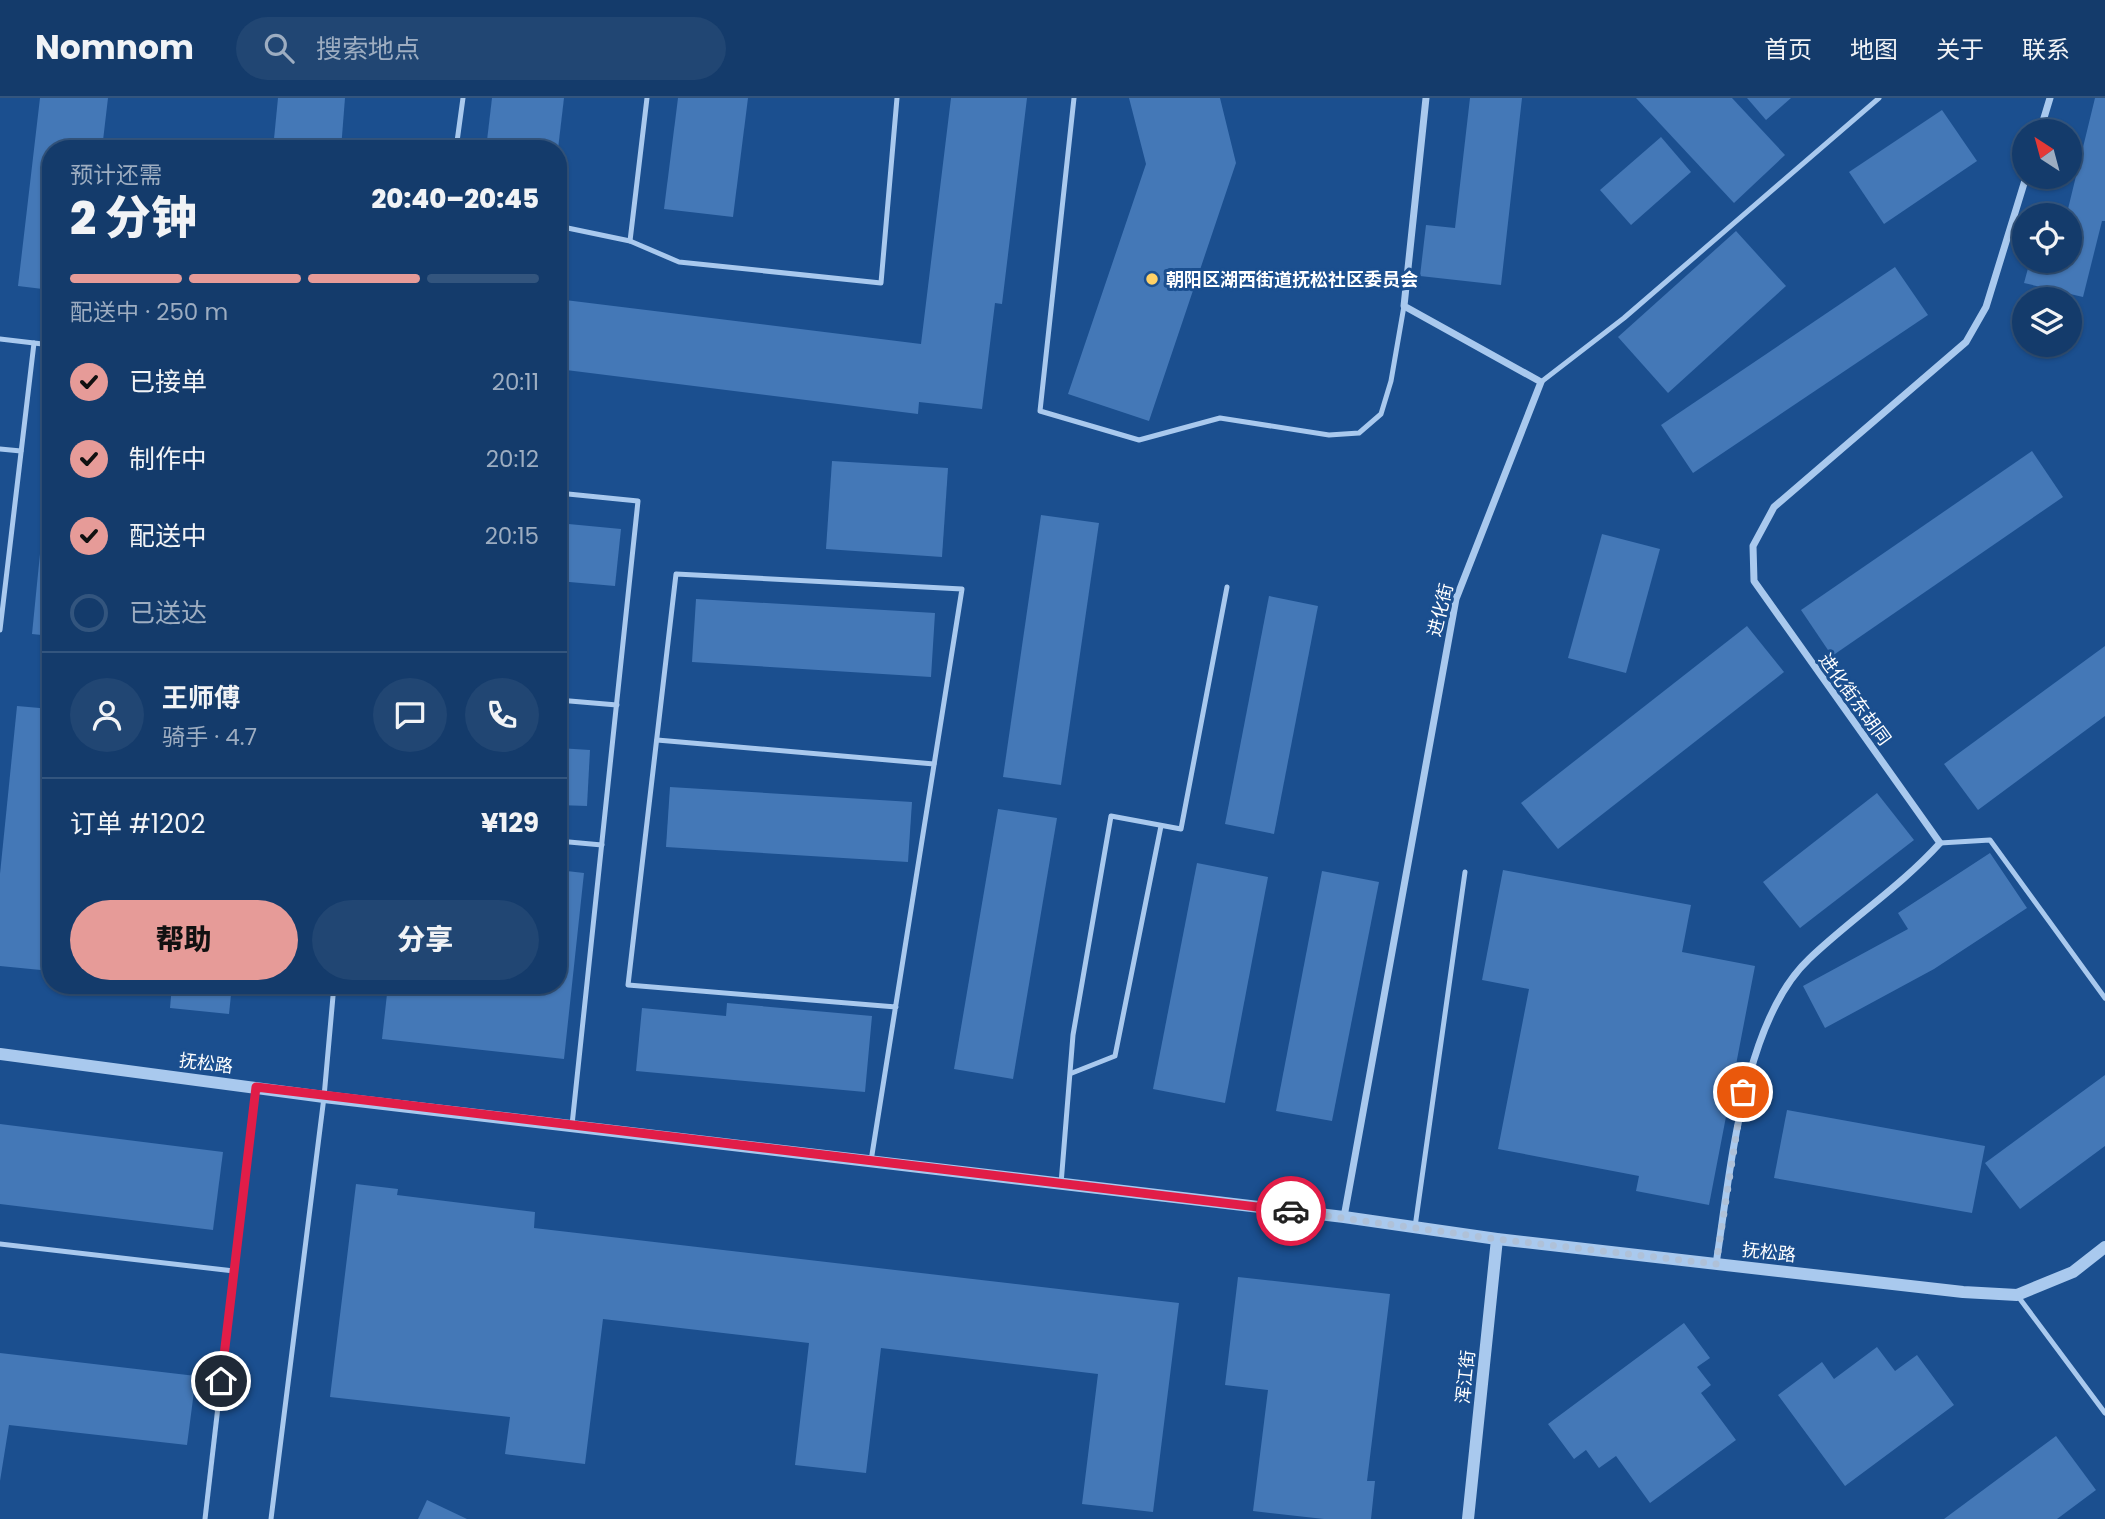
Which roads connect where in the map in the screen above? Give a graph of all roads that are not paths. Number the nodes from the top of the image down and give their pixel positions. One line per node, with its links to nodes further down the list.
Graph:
1 (463, 98): 9 (lane)
2 (647, 98): 12 (lane)
3 (897, 98): 12 (lane)
4 (1074, 98): 13 (lane)
5 (1426, 98): 13 (street)
6 (1879, 98): 17 (lane)
7 (2050, 98): 8 (street)
8 (2044, 119)
9 (457, 140)
10 (2022, 189): 29 (street, 进化街东胡同)
11 (567, 228): 12 (lane)
12 (631, 241)
13 (1404, 306): 17 (street)
14 (0, 339): 15 (lane)
15 (34, 343): 16 (lane); 19 (lane)
16 (42, 344)
17 (1541, 382): 42 (street, 进化街)
18 (0, 449): 19 (lane)
19 (21, 451): 22 (lane)
20 (567, 494): 24 (lane)
21 (1227, 587): 27 (lane)
22 (0, 630)
23 (567, 701): 24 (lane)
24 (617, 705): 30 (lane)
25 (657, 740): 26 (lane); 26 (lane); 34 (lane)
26 (934, 764): 34 (lane)
27 (1161, 826): 36 (lane); 36 (lane)
28 (567, 842): 30 (lane)
29 (1940, 843): 33 (lane); 47 (street)
30 (602, 845): 39 (lane)
31 (1465, 872): 43 (lane)
32 (333, 994): 38 (lane)
33 (2105, 998)
34 (896, 1007): 40 (lane)
35 (0, 1054): 37 (street, 抚松路)
36 (1072, 1073): 41 (lane)
37 (256, 1087): 38 (street, 抚松路); 48 (lane)
38 (324, 1097): 39 (street, 抚松路); 52 (lane)
39 (572, 1126): 40 (street, 抚松路)
40 (871, 1161): 41 (street, 抚松路)
41 (1061, 1184): 42 (street, 抚松路)
42 (1344, 1217): 43 (street, 抚松路)
43 (1415, 1227): 44 (street, 抚松路)
44 (1497, 1239): 47 (street, 抚松路); 53 (street, 浑江街)
45 (0, 1244): 48 (lane)
46 (2105, 1247): 49 (street, 抚松路)
47 (1716, 1264): 49 (street, 抚松路)
48 (234, 1271): 51 (lane)
49 (2017, 1295): 50 (lane)
50 (2105, 1413)
51 (205, 1519)
52 (271, 1519)
53 (1468, 1519)

